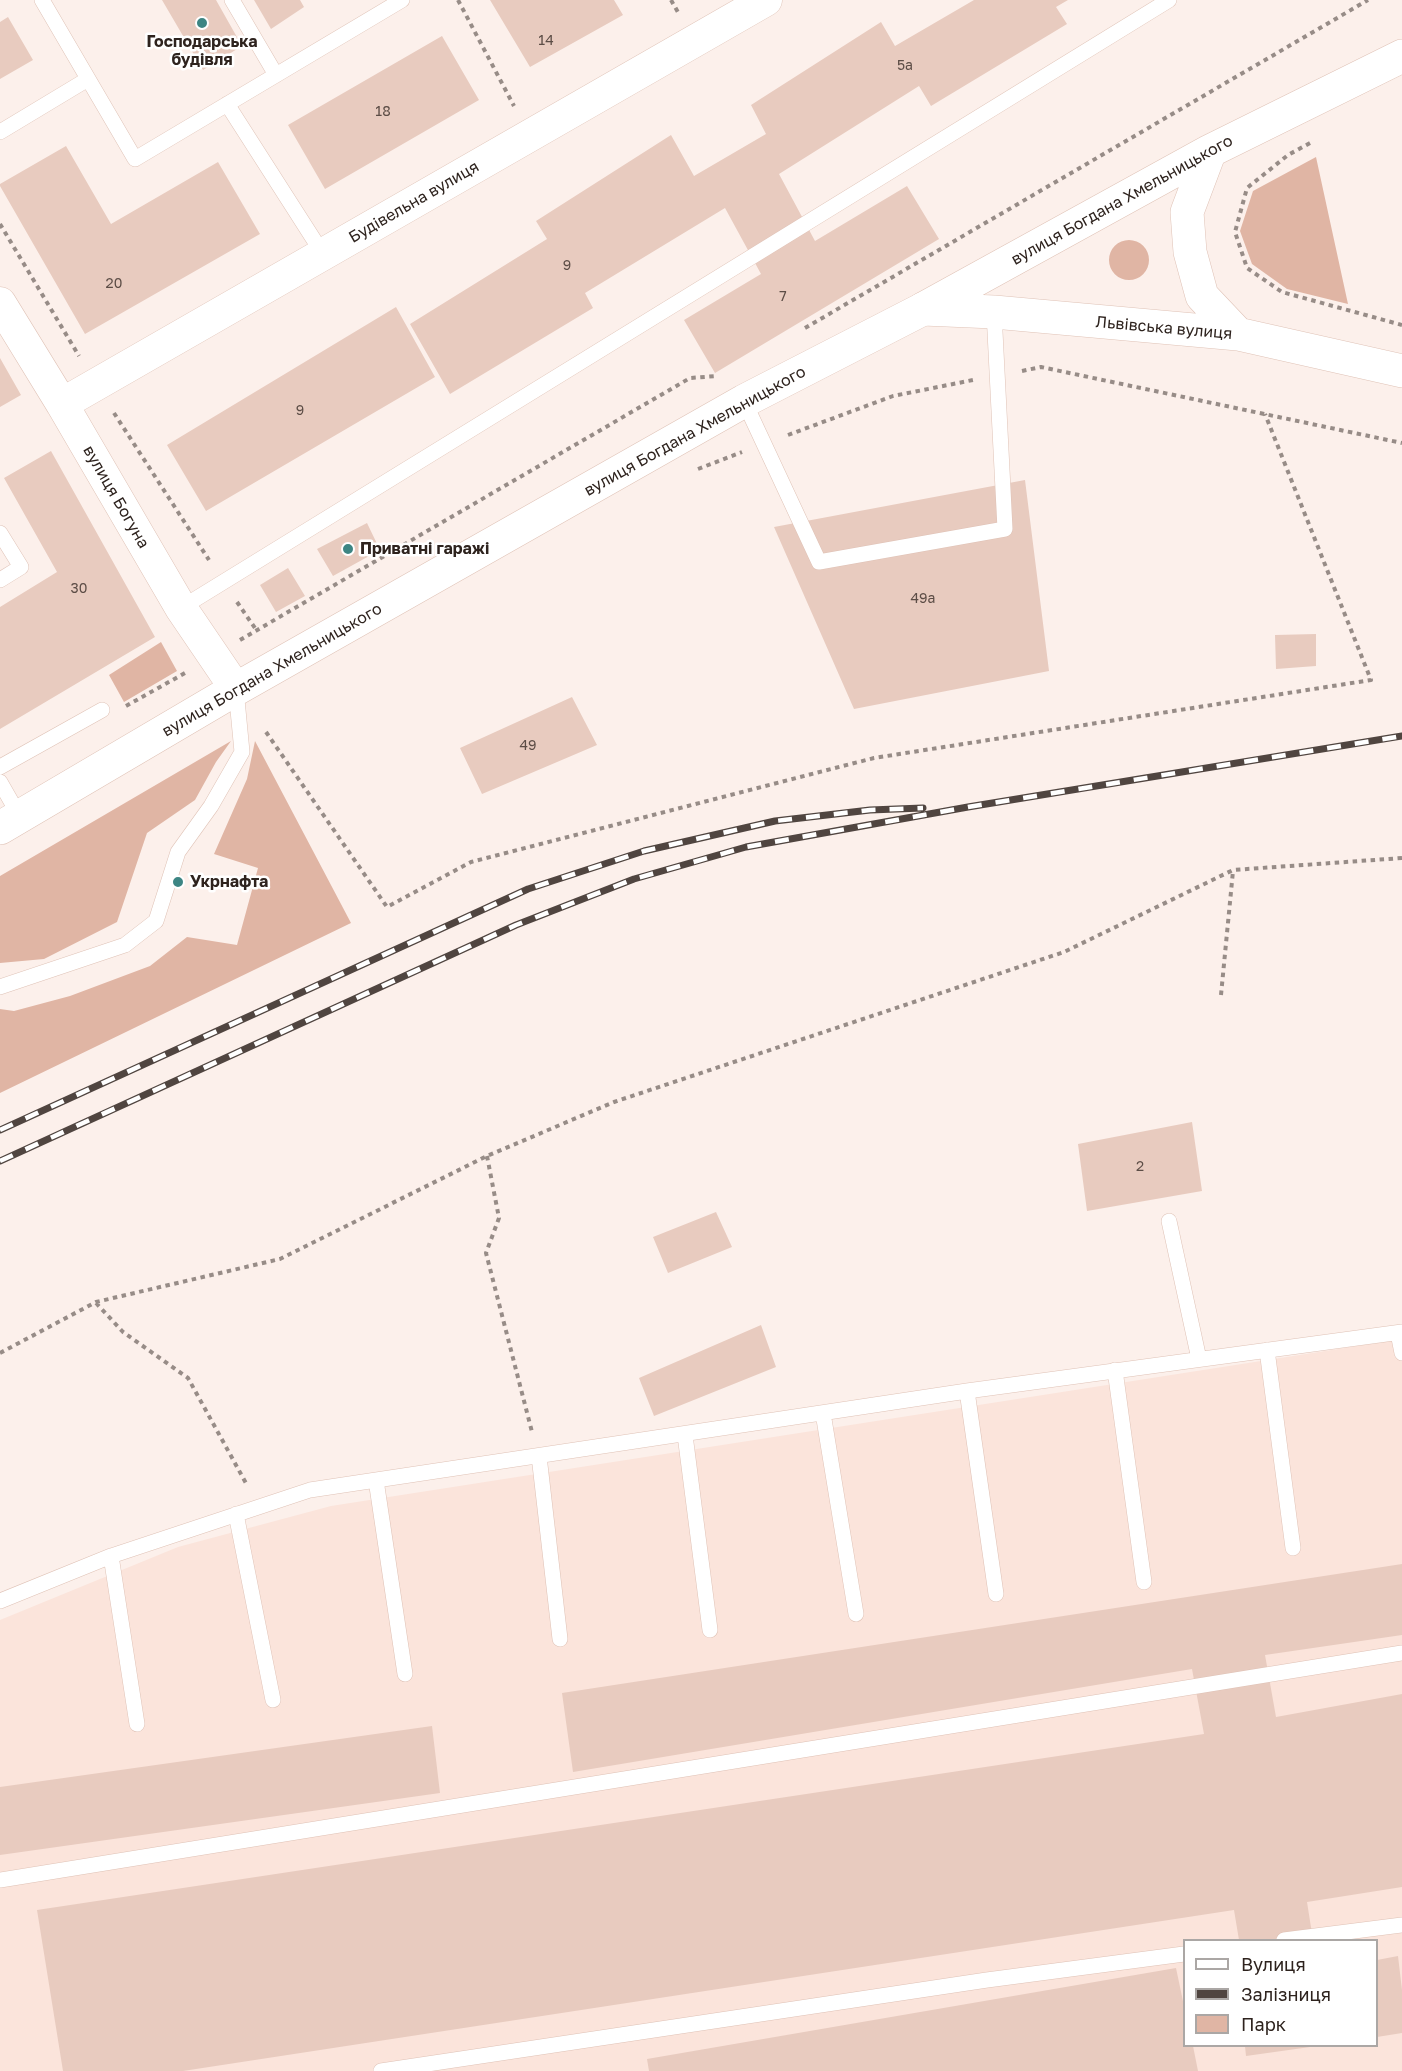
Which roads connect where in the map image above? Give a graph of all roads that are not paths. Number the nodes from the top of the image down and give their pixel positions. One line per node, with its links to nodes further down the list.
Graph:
1 (42, 0): 8 (lane)
2 (232, 0): 7 (lane)
3 (402, 0): 7 (lane)
4 (766, 0): 12 (street, Будівельна вулиця)
5 (1169, 0): 22 (lane)
6 (1402, 56): 11 (main road, вулиця Богдана Хмельницького)
7 (276, 75): 9 (lane)
8 (88, 79): 9 (lane); 10 (lane)
9 (227, 104): 12 (lane)
10 (0, 132)
11 (1210, 151): 14 (main road, вулиця Богдана Хмельницького); 16 (main road)
12 (323, 254): 19 (street, Будівельна вулиця)
13 (0, 303): 19 (street, вулиця Богуна)
14 (923, 309): 15 (main road, Львівська вулиця); 18 (main road, вулиця Богдана Хмельницького)
15 (994, 312): 16 (main road, Львівська вулиця); 18 (lane)
16 (1238, 334): 17 (main road, Львівська вулиця)
17 (1402, 371)
18 (744, 401): 23 (main road, вулиця Богдана Хмельницького)
19 (62, 404): 22 (street, вулиця Богуна)
20 (0, 533): 21 (lane)
21 (0, 579)
22 (181, 608): 23 (street, вулиця Богуна)
23 (236, 689): 27 (main road, вулиця Богдана Хмельницького); 28 (lane)
24 (102, 710): 25 (lane)
25 (0, 767)
26 (0, 782): 27 (lane)
27 (10, 822)
28 (0, 987)
29 (1168, 1221): 33 (lane)
30 (1400, 1332): 31 (lane); 32 (lane)
31 (1267, 1350): 33 (lane); 41 (lane)
32 (1402, 1353)
33 (1198, 1359): 34 (lane)
34 (1115, 1370): 35 (lane); 43 (lane)
35 (967, 1391): 36 (lane); 44 (lane)
36 (823, 1413): 37 (lane); 46 (lane)
37 (685, 1435): 38 (lane); 47 (lane)
38 (538, 1456): 39 (lane); 48 (lane)
39 (376, 1480): 40 (lane); 50 (lane)
40 (236, 1514): 42 (lane); 51 (lane)
41 (1293, 1548)
42 (111, 1556): 45 (lane); 52 (lane)
43 (1144, 1582)
44 (996, 1594)
45 (0, 1601)
46 (856, 1614)
47 (710, 1630)
48 (560, 1639)
49 (1402, 1653): 53 (lane)
50 (405, 1674)
51 (273, 1700)
52 (137, 1724)
53 (0, 1880)
54 (1402, 1925): 55 (lane)
55 (1299, 1939)
56 (1183, 1954): 57 (lane)
57 (381, 2071)

